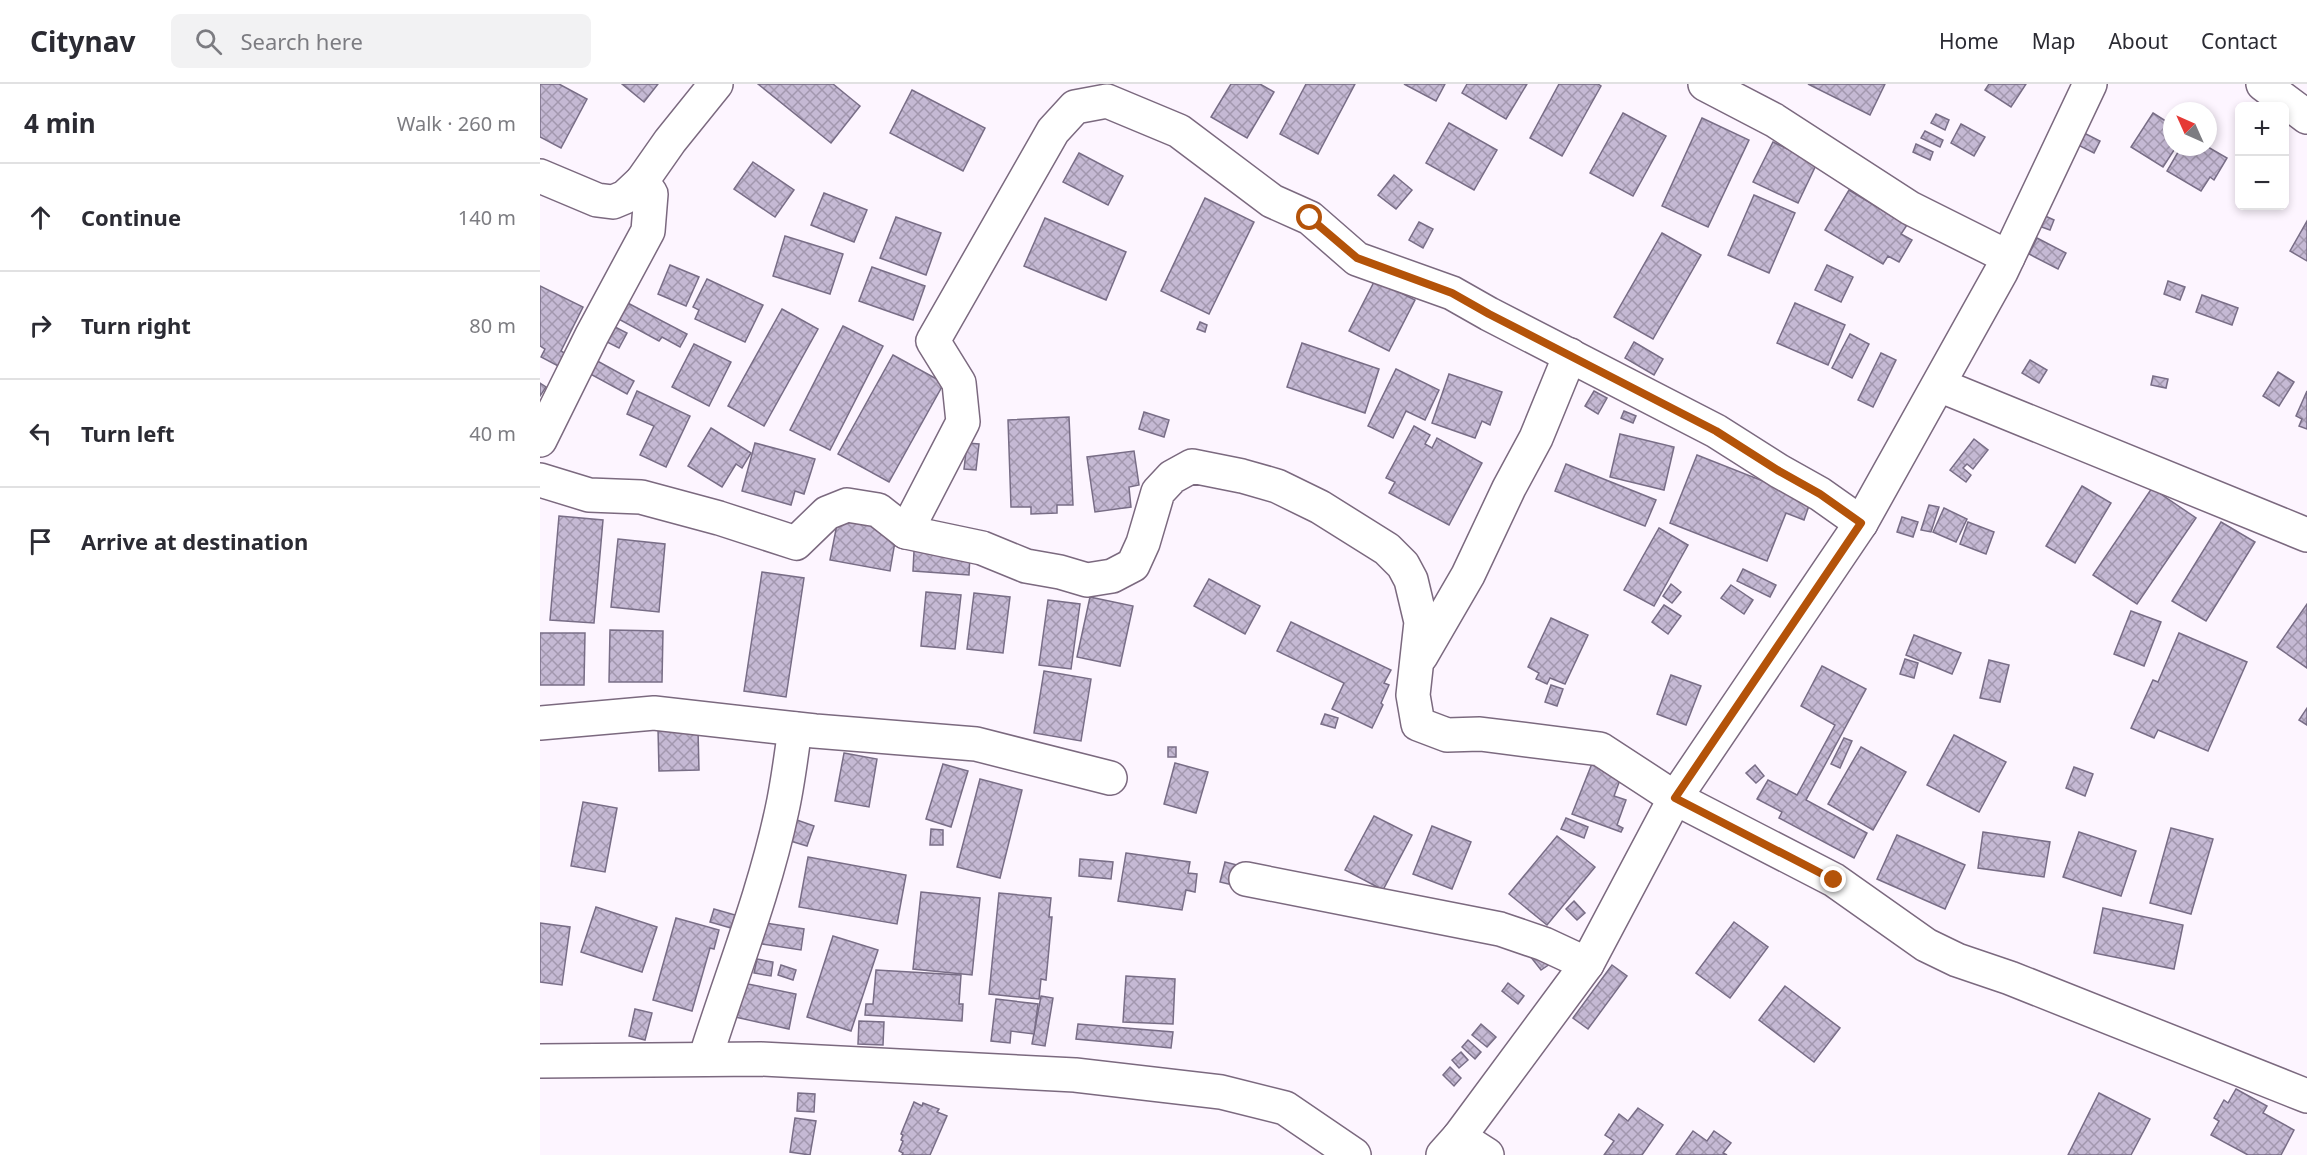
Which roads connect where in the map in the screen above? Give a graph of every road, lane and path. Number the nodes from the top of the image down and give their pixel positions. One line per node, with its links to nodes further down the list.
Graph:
1 (716, 84): 7 (street)
2 (1705, 84): 8 (street)
3 (2090, 84): 8 (street)
4 (2263, 84): 5 (street)
5 (2307, 117)
6 (540, 176): 7 (street)
7 (642, 181): 11 (street)
8 (2008, 257): 10 (street)
9 (1570, 355): 13 (street); 14 (street); 16 (street)
10 (1939, 385): 13 (street); 15 (street)
11 (540, 440)
12 (540, 480): 14 (street)
13 (1861, 523): 20 (street)
14 (906, 532): 16 (street)
15 (2307, 535)
16 (1419, 660): 20 (street)
17 (540, 723): 18 (street)
18 (795, 729): 19 (street); 23 (street)
19 (1110, 778)
20 (1675, 798): 22 (street); 25 (street)
21 (1246, 879): 22 (street)
22 (1587, 964): 26 (street)
23 (705, 1059): 24 (street); 27 (street)
24 (540, 1061)
25 (2307, 1096)
26 (1451, 1146): 28 (street)
27 (1354, 1155)
28 (1487, 1155)

